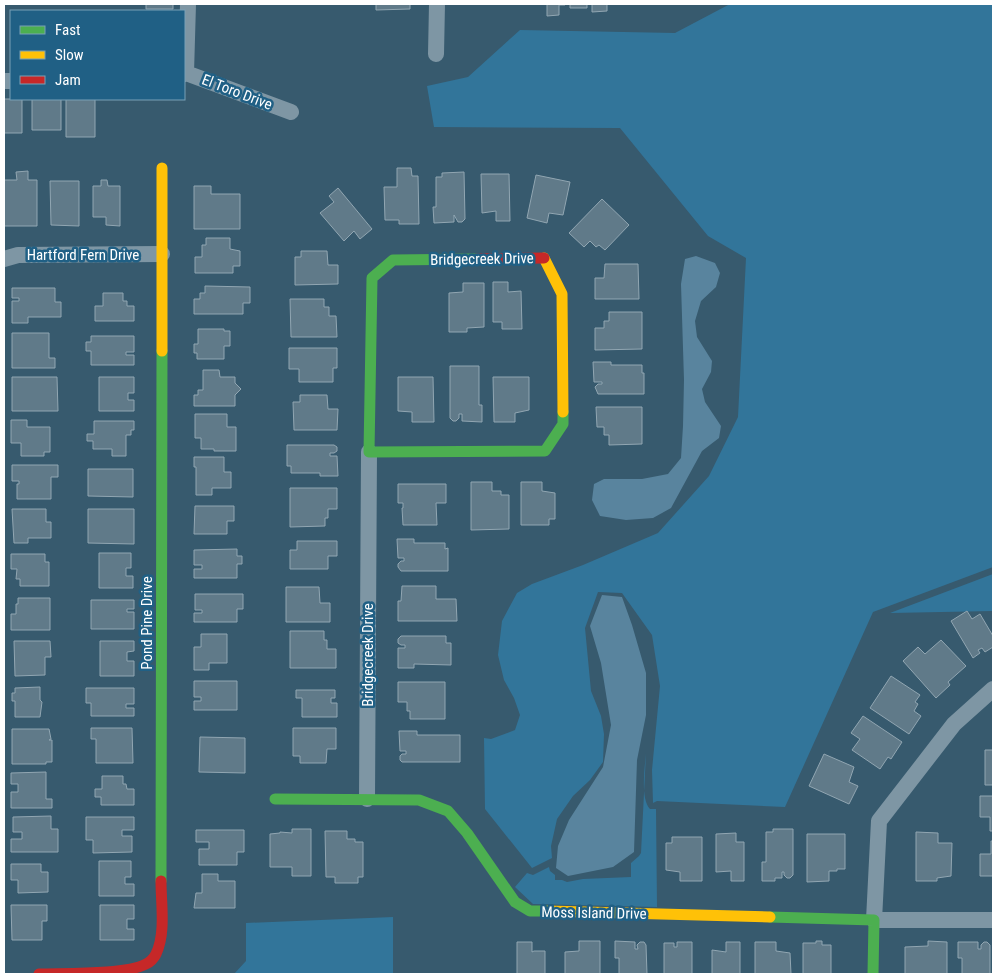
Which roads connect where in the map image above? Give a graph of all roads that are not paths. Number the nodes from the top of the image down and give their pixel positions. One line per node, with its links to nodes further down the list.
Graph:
1 (188, 4): 4 (street)
2 (438, 4): 3 (street)
3 (436, 54)
4 (185, 73): 5 (street, El Toro Drive)
5 (291, 112)
6 (162, 168): 7 (street, Pond Pine Drive)
7 (162, 254): 8 (street, Hartford Fern Drive); 15 (street, Pond Pine Drive)
8 (4, 259)
9 (370, 452): 9 (street, Bridgecreek Drive); 12 (street, Bridgecreek Drive)
10 (993, 689): 13 (street)
11 (275, 799): 12 (street, Moss Island Drive)
12 (366, 799): 13 (street, Moss Island Drive)
13 (874, 920): 14 (street, Moss Island Drive); 16 (street)
14 (993, 920)
15 (39, 974)
16 (873, 974)

